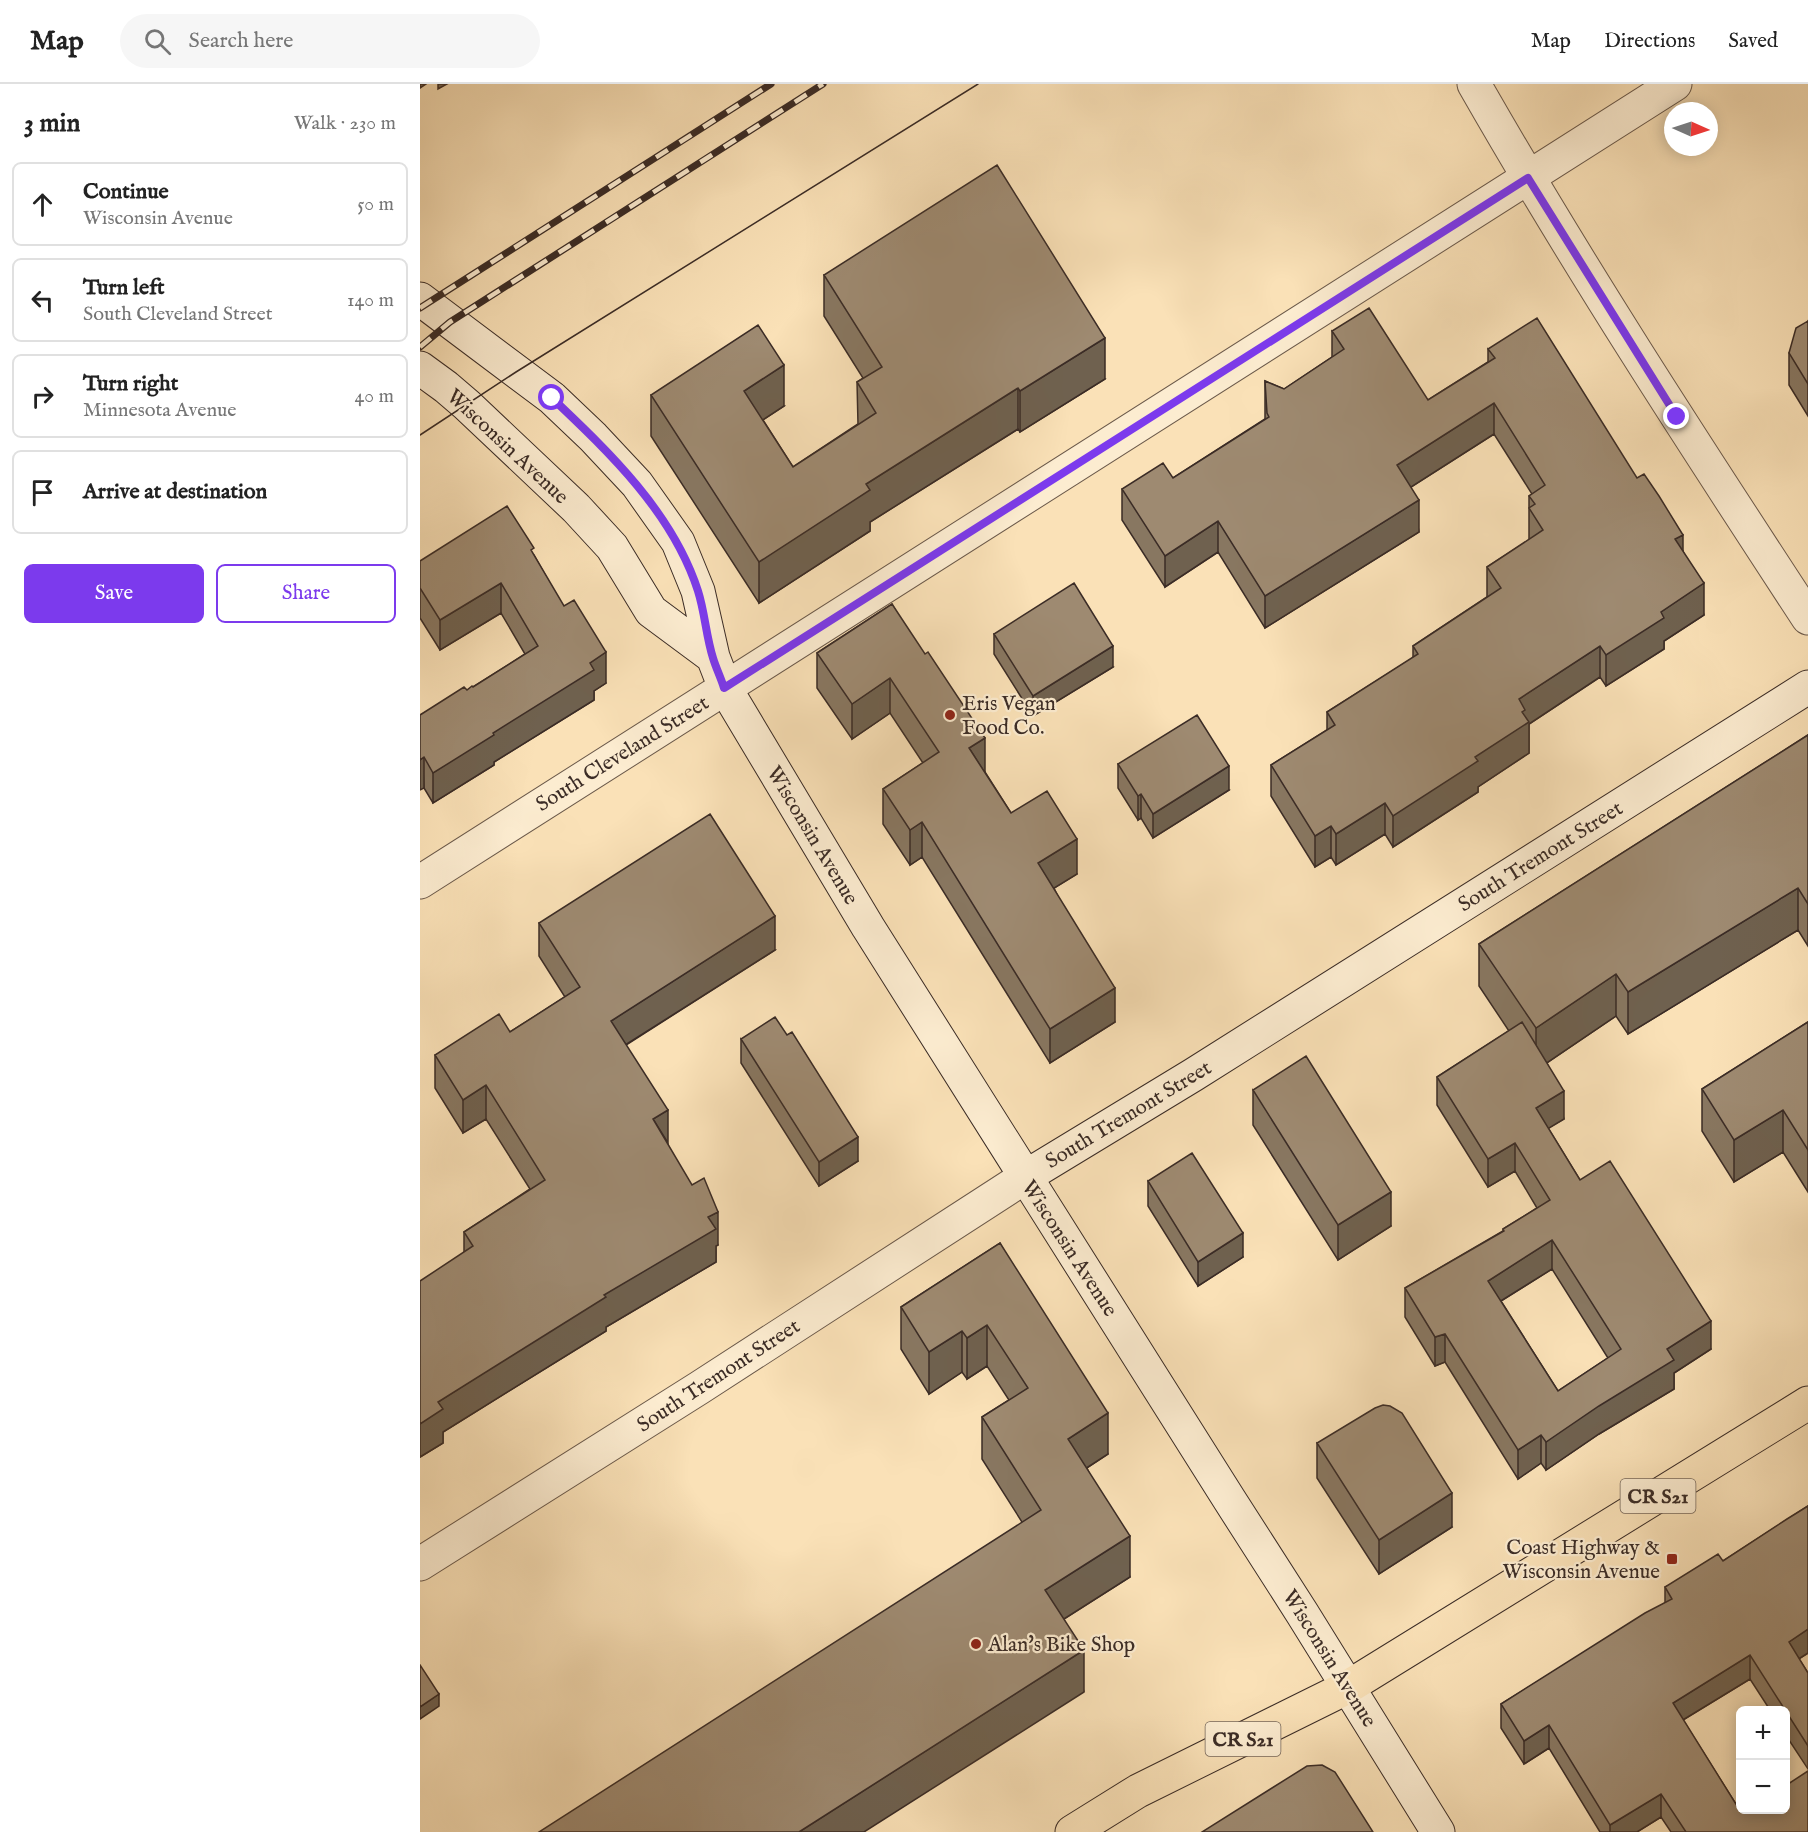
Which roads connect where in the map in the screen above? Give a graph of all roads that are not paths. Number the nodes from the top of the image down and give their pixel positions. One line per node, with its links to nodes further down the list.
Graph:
1 (1474, 84): 3 (street)
2 (1675, 84): 3 (street, South Cleveland Street)
3 (1528, 178): 6 (street); 9 (street, South Cleveland Street)
4 (420, 299): 7 (street, Wisconsin Avenue)
5 (420, 368): 7 (street, Wisconsin Avenue)
6 (1808, 618)
7 (713, 657): 9 (street, Wisconsin Avenue)
8 (1808, 687): 11 (street, South Tremont Street)
9 (724, 688): 10 (street, South Cleveland Street); 11 (street, Wisconsin Avenue)
10 (420, 882)
11 (1025, 1177): 13 (street, South Tremont Street); 14 (street, Wisconsin Avenue)
12 (1808, 1403): 14 (main road, CR S21)
13 (420, 1564)
14 (1348, 1687): 15 (main road, CR S21); 16 (street, Wisconsin Avenue)
15 (1072, 1832)
16 (1438, 1832)

